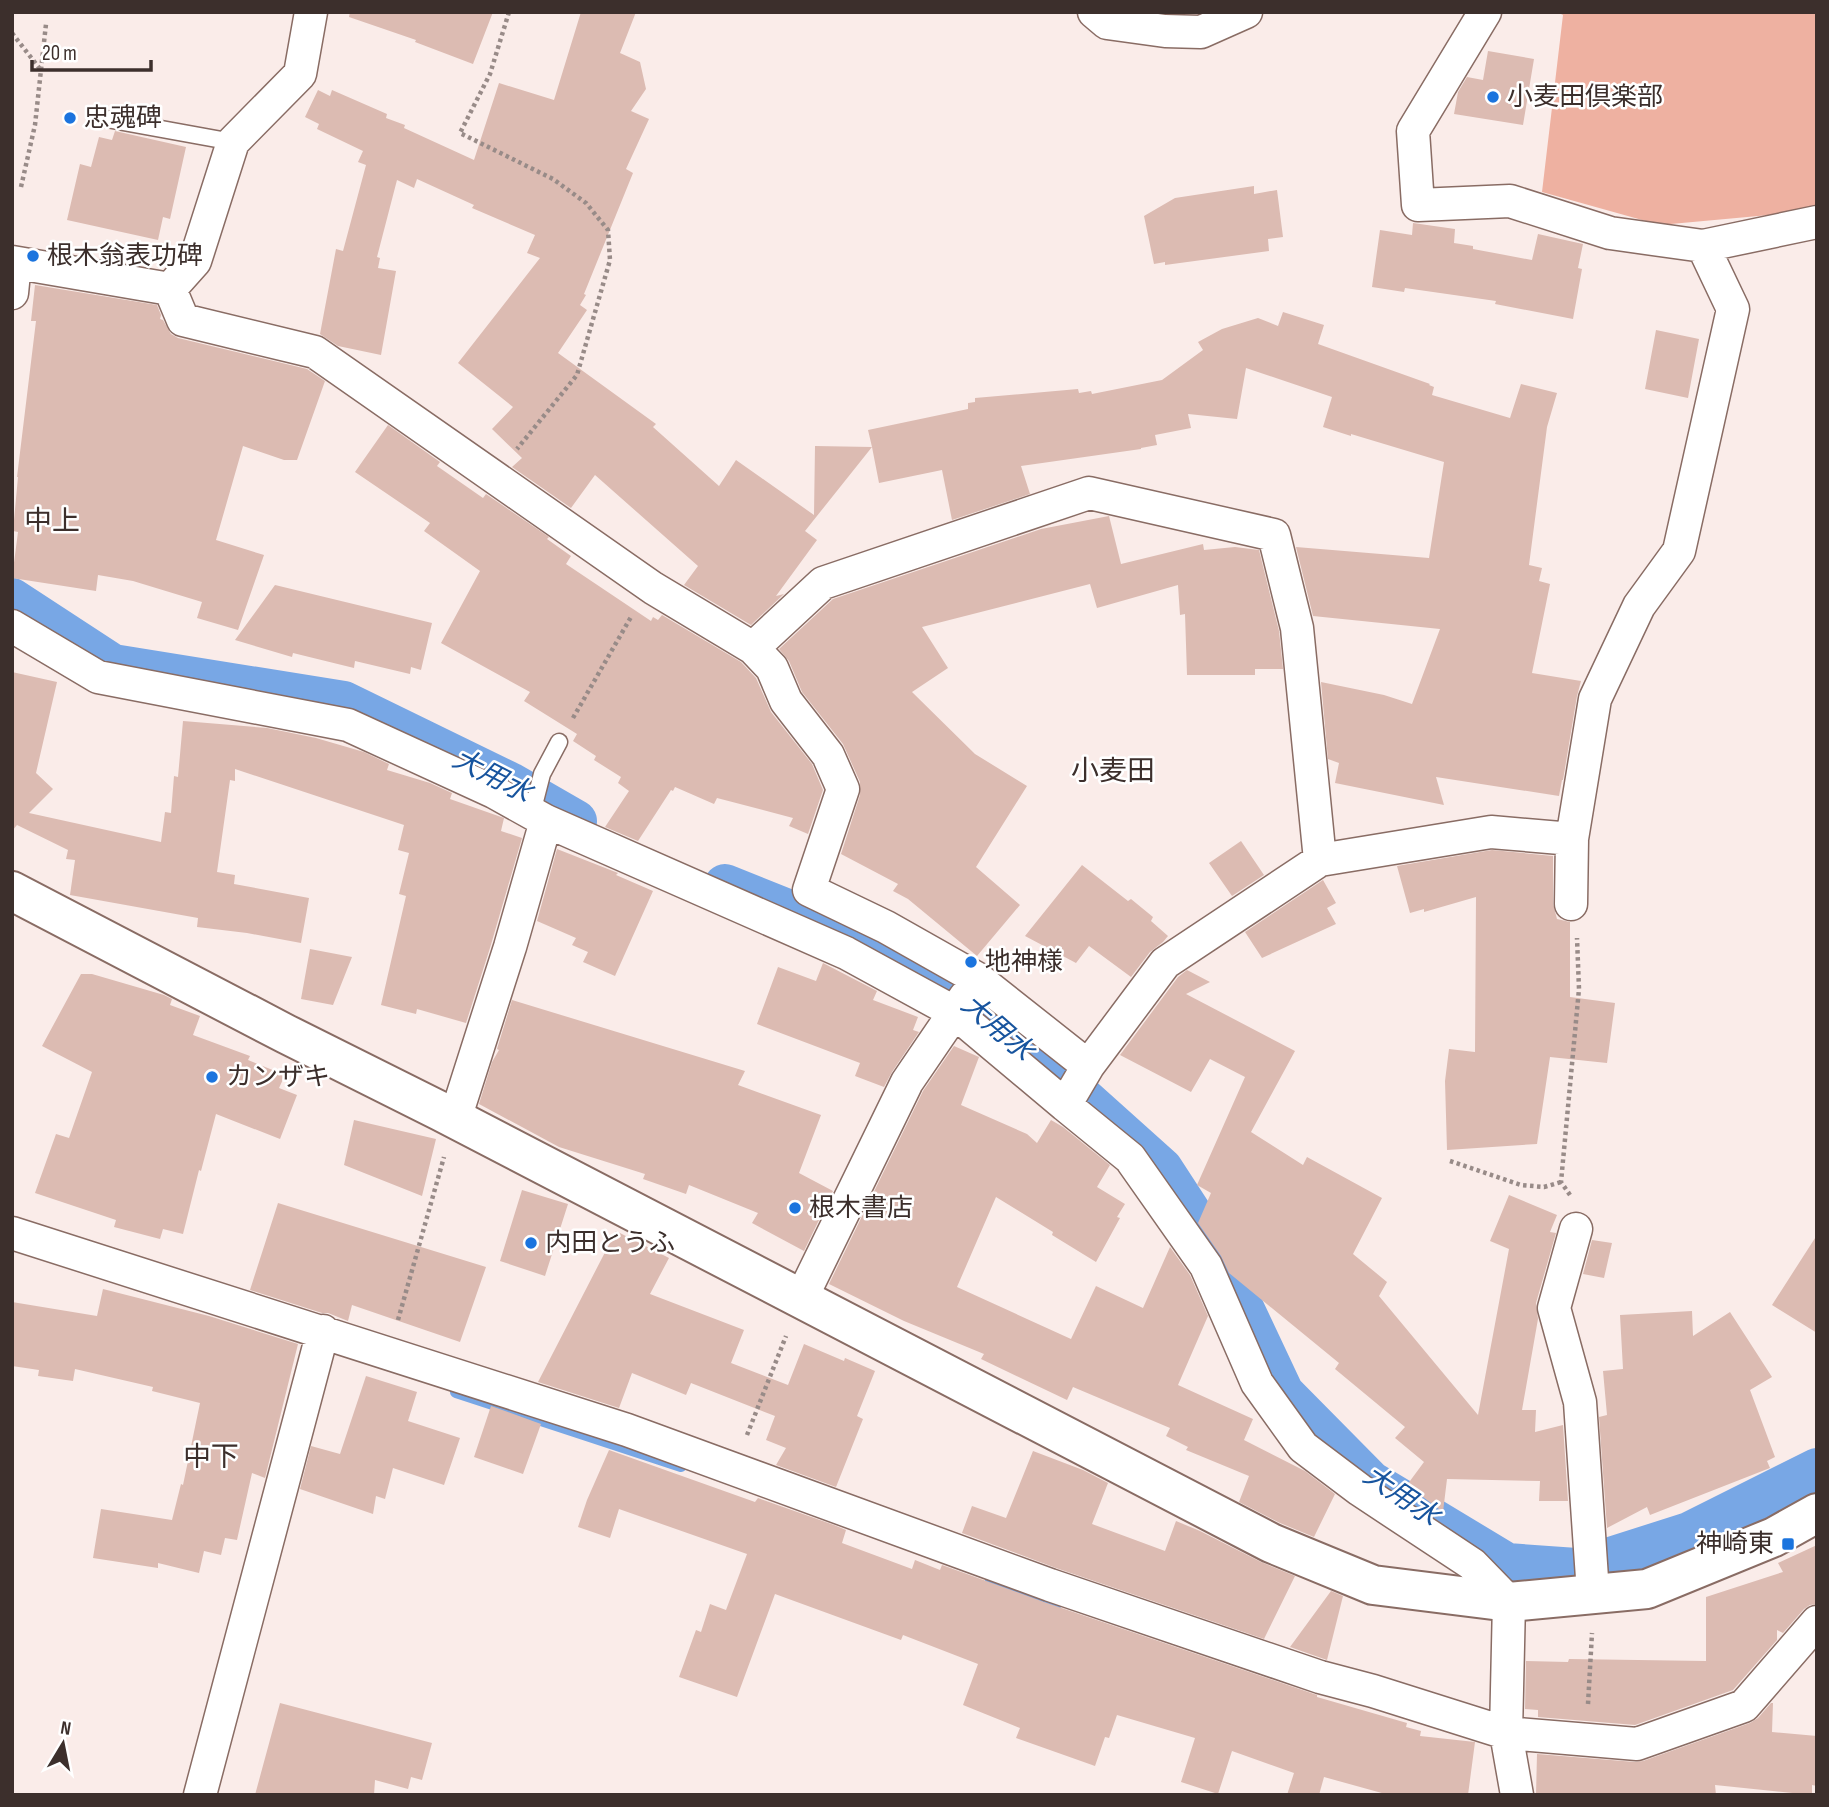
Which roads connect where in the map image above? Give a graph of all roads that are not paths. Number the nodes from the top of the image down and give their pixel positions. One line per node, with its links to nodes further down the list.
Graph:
1 (311, 12): 6 (street)
2 (1094, 12): 3 (street)
3 (1246, 12)
4 (1485, 12): 8 (street)
5 (102, 118): 6 (lane)
6 (233, 142): 10 (street)
7 (1817, 222): 8 (street)
8 (1703, 246): 15 (street)
9 (13, 273): 10 (street)
10 (170, 289): 12 (street)
11 (12, 626): 14 (street)
12 (753, 648): 16 (street); 19 (street)
13 (559, 743): 14 (lane)
14 (539, 817): 19 (street); 22 (street)
15 (1572, 839): 16 (street); 18 (street)
16 (1320, 860): 21 (street)
17 (12, 891): 22 (street)
18 (1571, 904)
19 (800, 910): 20 (street); 20 (street)
20 (966, 996): 21 (street); 21 (street); 25 (street)
21 (1076, 1086): 29 (street)
22 (455, 1119): 25 (street)
23 (1576, 1229): 28 (street)
24 (12, 1233): 26 (street)
25 (801, 1299): 29 (street)
26 (320, 1342): 31 (street); 32 (street)
27 (1817, 1513): 28 (street)
28 (1591, 1571): 29 (street)
29 (1509, 1602): 31 (street)
30 (1817, 1622): 31 (street)
31 (1506, 1733): 33 (street)
32 (200, 1795)
33 (1517, 1795)

